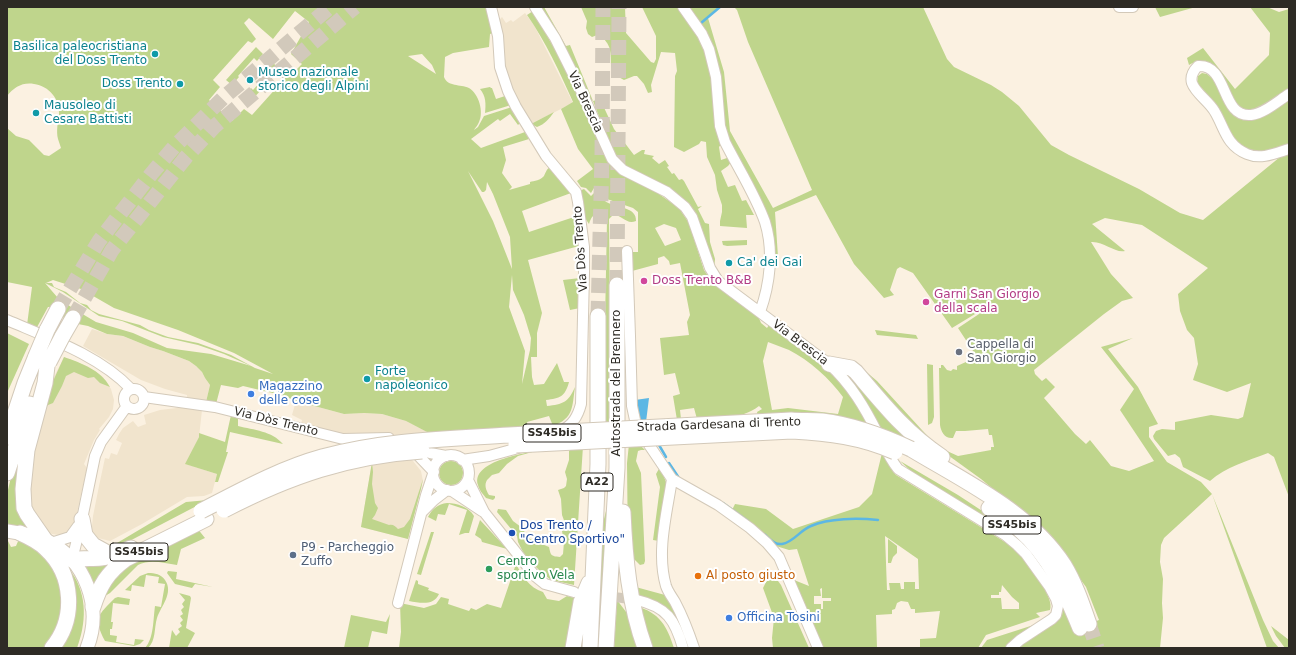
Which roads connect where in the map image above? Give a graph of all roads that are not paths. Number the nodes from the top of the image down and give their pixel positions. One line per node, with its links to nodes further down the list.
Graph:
1 (491, 7): 25 (street, Via Dòs Trento)
2 (534, 7): 11 (street, Via Brescia)
3 (683, 7): 11 (street)
4 (1119, 7): 5 (street)
5 (1133, 7)
6 (1289, 94): 7 (street)
7 (1289, 149)
8 (627, 250): 31 (street)
9 (617, 285): 27 (highway, Autostrada del Brennero / A22)
10 (58, 309): 15 (highway, bridge)
11 (760, 312): 16 (street, Via Brescia)
12 (598, 316): 42 (highway, Autostrada del Brennero / A22)
13 (73, 318): 15 (highway, bridge)
14 (7, 320): 17 (street, Via Dòs Trento)
15 (41, 361): 19 (highway); 21 (highway); 28 (highway); 39 (highway)
16 (829, 364): 35 (highway); 56 (street, Via Brescia)
17 (132, 389): 18 (street, Via Dòs Trento); 20 (street)
18 (144, 397): 20 (street); 22 (street, Via Dòs Trento)
19 (7, 401)
20 (127, 406): 37 (street)
21 (7, 437)
22 (407, 445): 24 (street, Via Dòs Trento); 29 (street, Via Dòs Trento)
23 (909, 453): 35 (highway, Strada Gardesana di Trento / SS45bis); 35 (highway, Strada Gardesana di Trento / SS45bis); 36 (highway, Strada Gardesana di Trento / SS45bis, bridge)
24 (446, 456): 26 (street); 29 (street)
25 (489, 456): 26 (street, Via Dòs Trento); 30 (street, Via Dòs Trento)
26 (462, 460): 30 (street)
27 (617, 468): 51 (highway, Autostrada del Brennero / A22); 52 (highway)
28 (7, 473)
29 (433, 473): 32 (street); 34 (street)
30 (468, 477): 32 (street); 33 (street)
31 (672, 478): 54 (street); 55 (street)
32 (449, 491): 33 (street); 34 (street)
33 (484, 512): 43 (street)
34 (421, 514): 45 (street)
35 (1016, 514)
36 (203, 515): 40 (highway, Strada Gardesana di Trento / SS45bis); 46 (highway, Strada Gardesana di Trento / SS45bis)
37 (82, 519): 39 (street); 40 (highway); 41 (street)
38 (13, 532): 39 (main road); 47 (highway)
39 (48, 541): 41 (main road)
40 (113, 556): 41 (highway, Strada Gardesana di Trento / SS45bis)
41 (72, 560): 46 (main road)
42 (593, 573): 49 (highway); 50 (highway, Autostrada del Brennero / A22)
43 (574, 592)
44 (637, 600): 53 (street)
45 (398, 603)
46 (93, 607): 48 (main road)
47 (52, 648)
48 (87, 648)
49 (573, 648)
50 (590, 648)
51 (606, 648)
52 (645, 648)
53 (682, 648)
54 (694, 648)
55 (818, 648)
56 (1011, 648)

